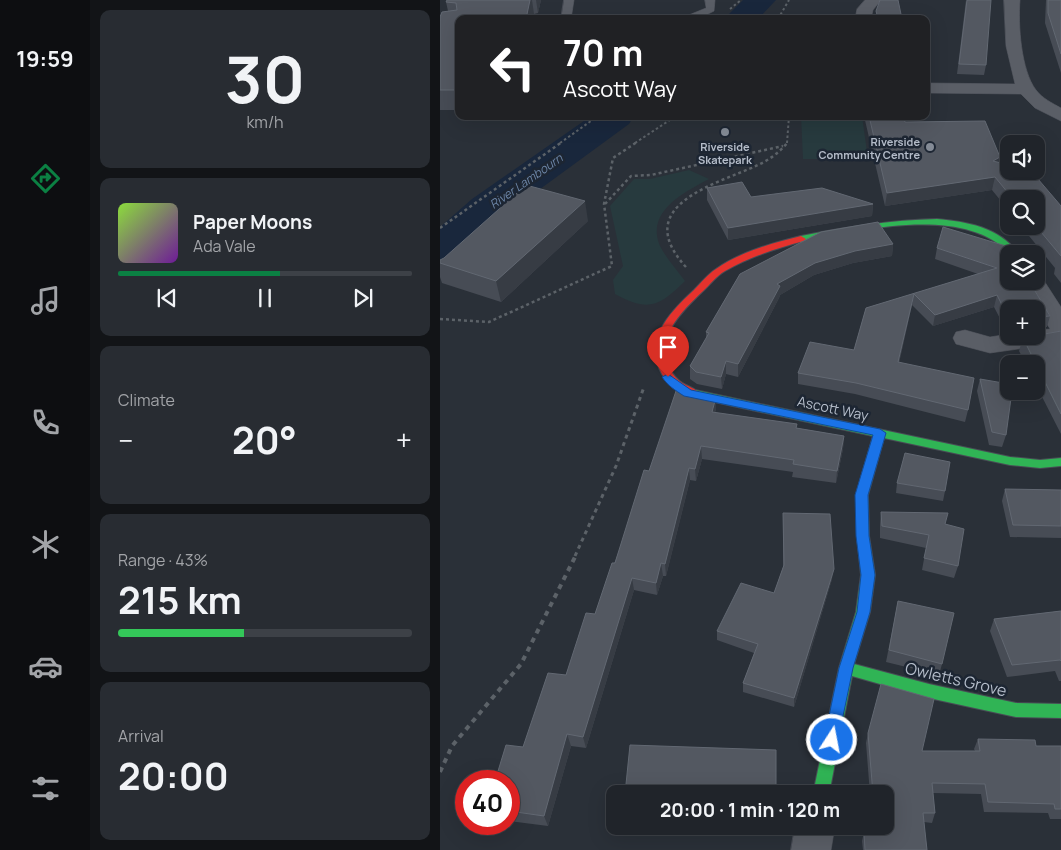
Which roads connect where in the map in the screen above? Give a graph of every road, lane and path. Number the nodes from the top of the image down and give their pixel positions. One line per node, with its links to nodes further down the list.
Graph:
1 (569, 0): 6 (lane)
2 (710, 0): 7 (lane)
3 (789, 0): 8 (path)
4 (873, 0): 9 (street)
5 (1012, 0): 11 (street)
6 (567, 15)
7 (695, 15)
8 (780, 15)
9 (864, 15)
10 (930, 88): 11 (street)
11 (1026, 89): 12 (street)
12 (1061, 114)
13 (592, 120): 18 (path)
14 (670, 120): 17 (path)
15 (789, 120): 16 (path)
16 (783, 146): 17 (path); 20 (path)
17 (604, 204): 22 (path)
18 (440, 228)
19 (1005, 245): 27 (street, Ascott Way)
20 (691, 273)
21 (1038, 290): 23 (street)
22 (440, 319)
23 (1061, 327)
24 (1061, 335): 25 (street)
25 (965, 338)
26 (647, 380): 31 (path)
27 (880, 433): 28 (street, Ascott Way); 29 (street)
28 (1061, 462)
29 (846, 668): 30 (street, Owletts Grove); 32 (street)
30 (1061, 711)
31 (440, 772)
32 (823, 785)
33 (813, 835): 34 (street)
34 (810, 850)

